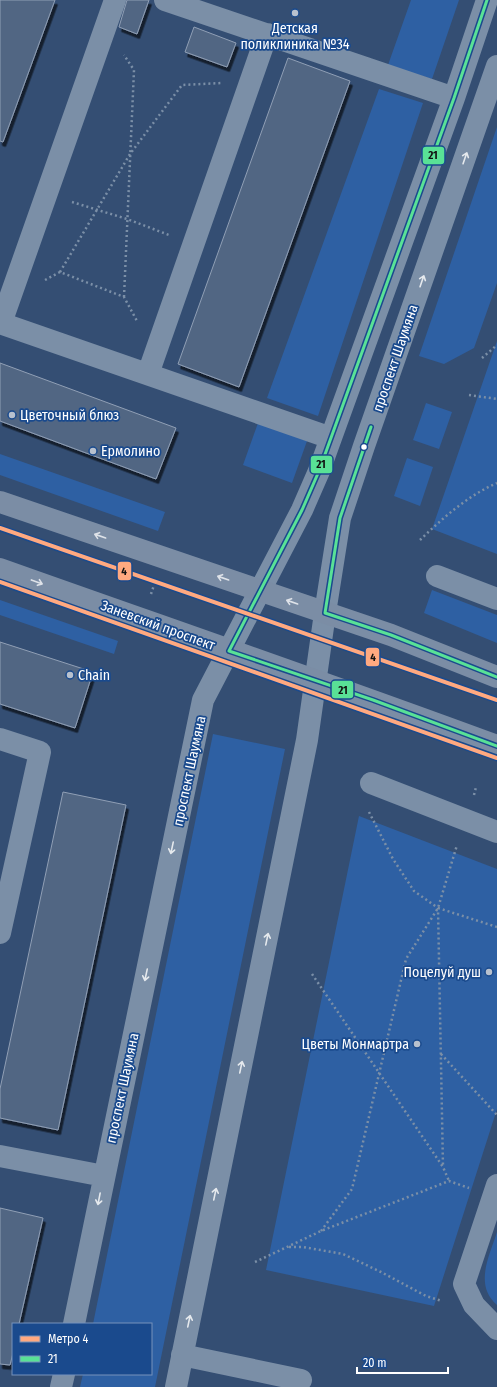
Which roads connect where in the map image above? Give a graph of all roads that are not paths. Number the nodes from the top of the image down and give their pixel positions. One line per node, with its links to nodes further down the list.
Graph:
1 (115, 0): 8 (street)
2 (166, 0): 4 (street)
3 (488, 0): 7 (street, проспект Шаумяна)
4 (197, 5): 5 (street)
5 (267, 34): 7 (street); 9 (street)
6 (497, 66): 16 (street, проспект Шаумяна, one-way to 6)
7 (454, 98): 10 (street, проспект Шаумяна)
8 (1, 323): 9 (street)
9 (148, 374): 10 (street)
10 (331, 438): 14 (street, проспект Шаумяна)
11 (0, 502): 14 (main road, one-way to 11)
12 (0, 569): 17 (main road, Заневский проспект, one-way to 17)
13 (437, 576): 15 (street)
14 (260, 590): 16 (main road, one-way to 14); 17 (street, проспект Шаумяна)
15 (497, 599)
16 (325, 613): 18 (main road); 19 (street, проспект Шаумяна)
17 (229, 651): 19 (main road, Заневский проспект); 26 (street, проспект Шаумяна, one-way to 26)
18 (497, 677)
19 (316, 681): 21 (main road, Заневский проспект); 30 (street, проспект Шаумяна, one-way to 19)
20 (0, 739): 24 (street)
21 (497, 746)
22 (371, 783): 23 (street)
23 (497, 832)
24 (0, 933)
25 (0, 1156): 26 (street)
26 (104, 1176): 28 (street, проспект Шаумяна, one-way to 28)
27 (495, 1190): 29 (street)
28 (74, 1323)
29 (497, 1329)
30 (182, 1355): 32 (street); 34 (street, проспект Шаумяна)
31 (64, 1375): 33 (street)
32 (301, 1380)
33 (62, 1387)
34 (176, 1387)

